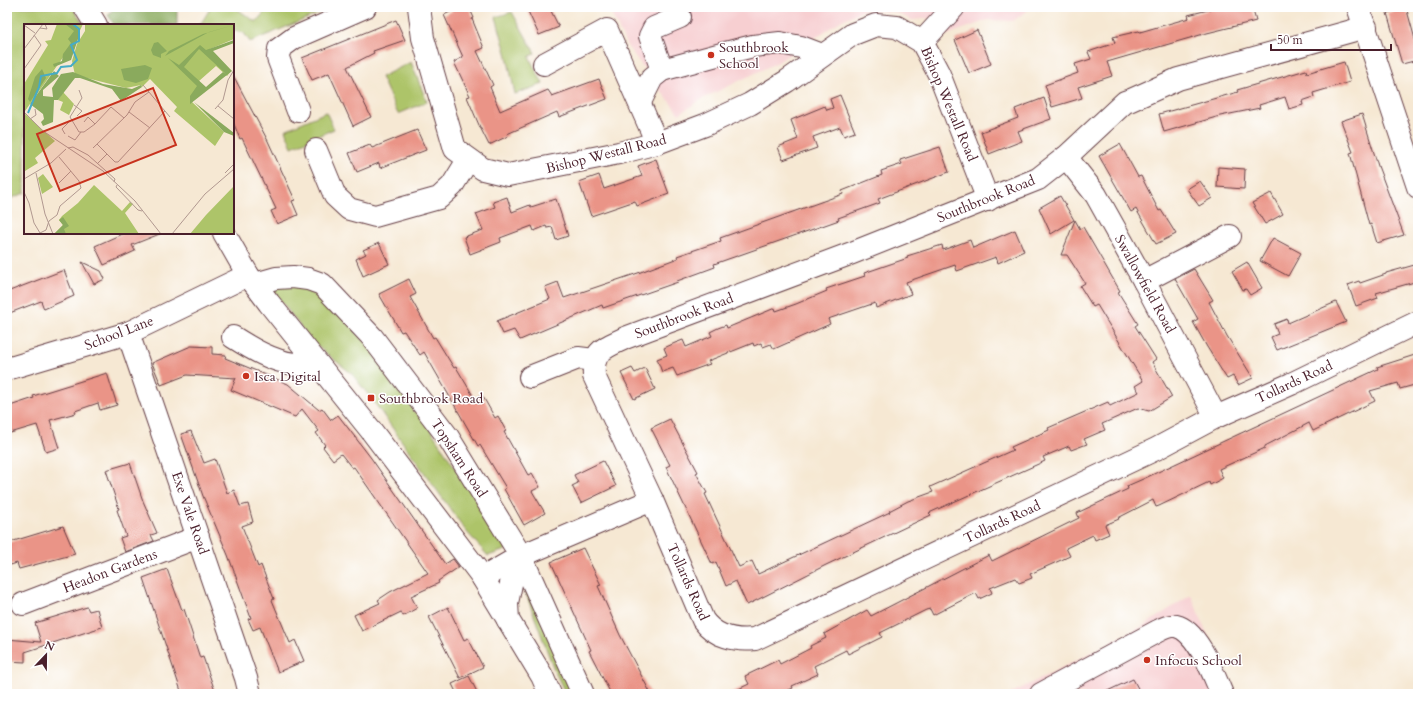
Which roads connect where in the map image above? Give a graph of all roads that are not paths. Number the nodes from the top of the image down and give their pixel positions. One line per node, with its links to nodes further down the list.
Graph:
1 (85, 7): 7 (street)
2 (365, 7): 13 (street)
3 (419, 7): 17 (street, Bishop Westall Road)
4 (954, 7): 8 (street)
5 (680, 17): 11 (street)
6 (1362, 17): 16 (street, Southbrook Road); 18 (street)
7 (95, 24)
8 (922, 42): 9 (street, Bishop Westall Road); 19 (street, Bishop Westall Road)
9 (822, 55): 11 (street); 14 (street, Bishop Westall Road)
10 (544, 64): 12 (street)
11 (662, 70): 12 (street)
12 (640, 102): 14 (street)
13 (298, 111)
14 (657, 143): 17 (street, Bishop Westall Road)
15 (316, 150): 17 (street)
16 (1066, 156): 19 (street, Southbrook Road); 23 (street, Swallowfield Road)
17 (468, 160)
18 (1418, 188)
19 (988, 200): 27 (street, Southbrook Road)
20 (1237, 232): 23 (street)
21 (225, 234): 22 (street)
22 (251, 279): 25 (street, School Lane); 28 (street); 34 (street, Topsham Road)
23 (1144, 281): 31 (street, Swallowfield Road)
24 (1418, 322): 31 (street, Tollards Road)
25 (128, 333): 29 (street, School Lane); 33 (street, Exe Vale Road)
26 (233, 337): 28 (street)
27 (594, 360): 30 (street); 32 (street)
28 (319, 366): 35 (street)
29 (7, 369)
30 (530, 377)
31 (1216, 417): 32 (street, Tollards Road)
32 (652, 500): 34 (street)
33 (198, 537): 36 (street, Headon Gardens); 38 (street, Exe Vale Road)
34 (518, 558): 35 (street); 37 (street); 40 (street, Topsham Road)
35 (483, 578): 37 (street)
36 (23, 604)
37 (508, 620): 39 (street)
38 (250, 694)
39 (550, 694)
40 (584, 694)
41 (1041, 694): 42 (street)
42 (1222, 694)

